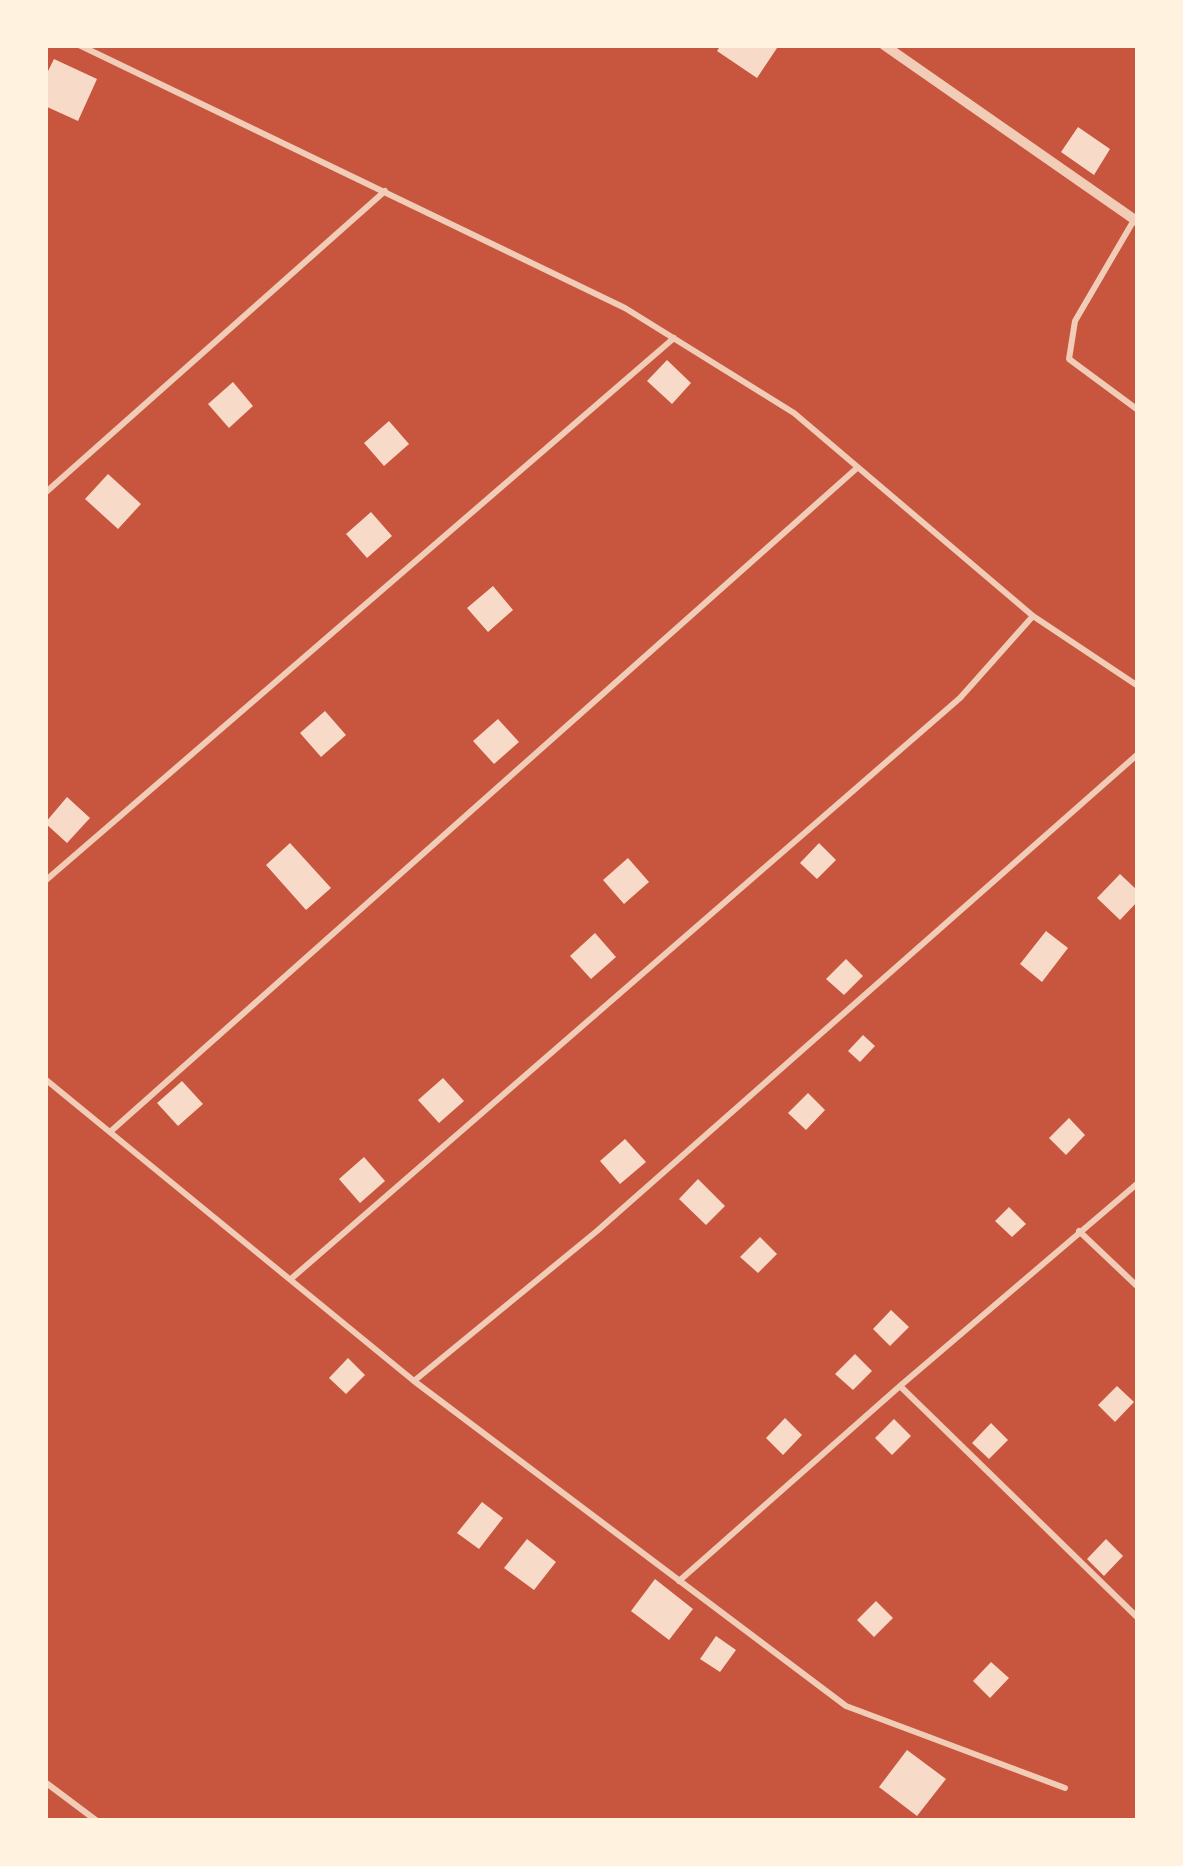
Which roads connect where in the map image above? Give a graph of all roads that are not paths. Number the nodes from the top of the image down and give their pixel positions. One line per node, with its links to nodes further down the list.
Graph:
1 (79, 45): 3 (lane)
2 (884, 45): 4 (street)
3 (385, 191): 5 (lane); 8 (lane)
4 (1136, 221): 6 (lane)
5 (674, 338): 7 (lane); 12 (lane)
6 (1138, 410)
7 (857, 468): 9 (lane); 14 (lane)
8 (45, 493)
9 (1034, 616): 10 (lane); 17 (lane)
10 (1138, 686)
11 (1138, 754): 19 (lane)
12 (45, 881)
13 (45, 1079): 14 (lane)
14 (110, 1132): 17 (lane)
15 (1138, 1183): 16 (lane)
16 (1079, 1232): 18 (lane); 20 (lane)
17 (292, 1278): 19 (lane)
18 (1138, 1287)
19 (414, 1381): 21 (lane)
20 (900, 1386): 21 (lane); 22 (lane)
21 (679, 1582): 24 (lane)
22 (1138, 1618)
23 (45, 1782): 25 (lane)
24 (1065, 1788)
25 (97, 1821)

